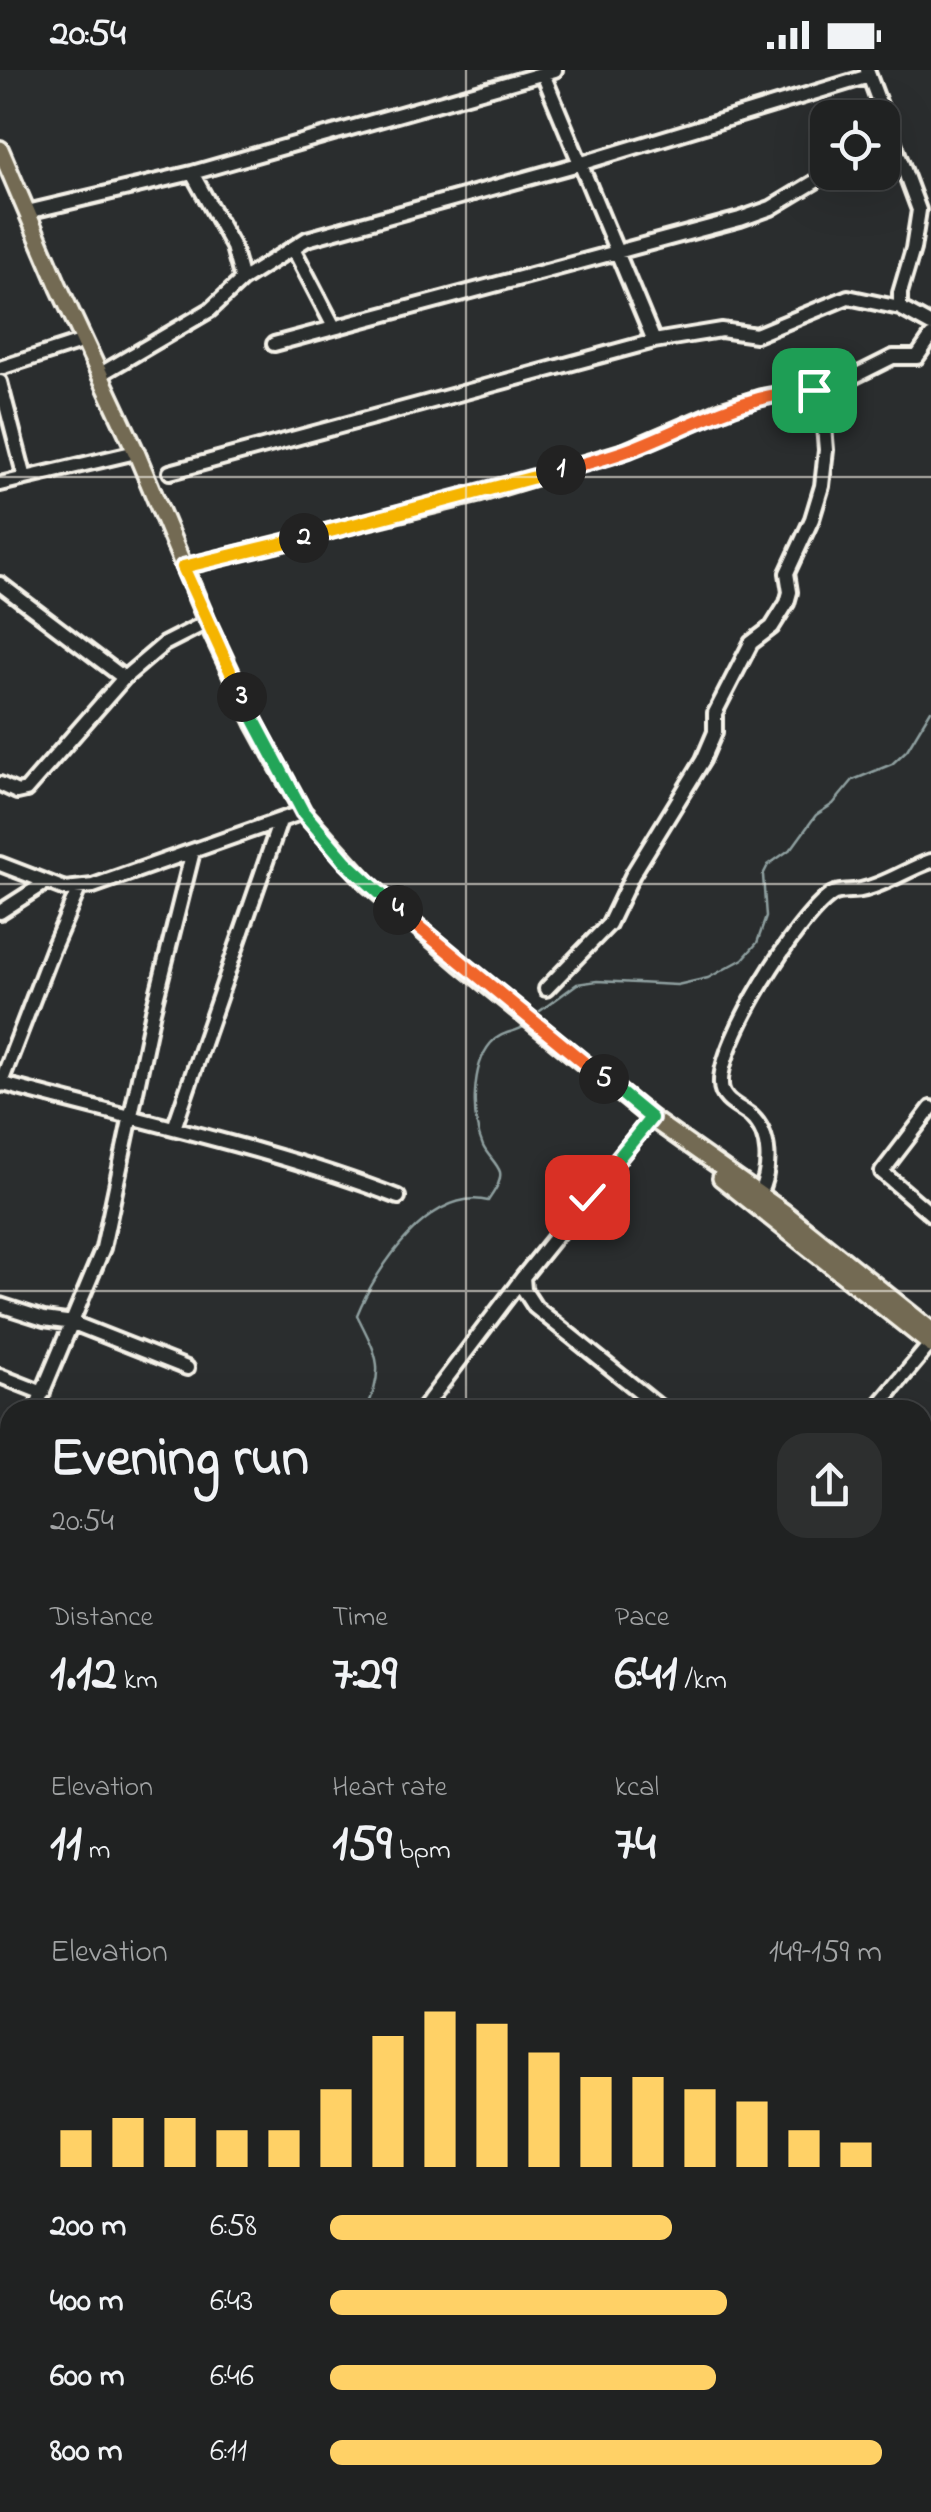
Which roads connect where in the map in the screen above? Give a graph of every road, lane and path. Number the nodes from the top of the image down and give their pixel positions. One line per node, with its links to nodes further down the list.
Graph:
1 (549, 72): 5 (street); 7 (street)
2 (868, 73): 3 (street); 5 (street)
3 (876, 100)
4 (0, 149): 9 (main road)
5 (579, 164): 10 (street); 11 (street)
6 (900, 165): 13 (street)
7 (192, 174): 9 (street); 12 (street)
8 (810, 184): 11 (street)
9 (26, 212): 17 (main road)
10 (294, 250): 12 (street); 15 (street)
11 (618, 250): 15 (street); 18 (street)
12 (242, 280): 21 (street)
13 (900, 308): 14 (street); 18 (street)
14 (931, 325)
15 (334, 327): 19 (street)
16 (931, 337): 23 (street)
17 (84, 341): 20 (street); 21 (main road)
18 (654, 341): 25 (street)
19 (274, 344)
20 (0, 368)
21 (98, 375): 24 (main road)
22 (0, 382): 26 (street)
23 (841, 382): 28 (street); 41 (street)
24 (136, 452): 26 (street); 28 (main road)
25 (170, 472)
26 (25, 478): 27 (street)
27 (0, 484)
28 (183, 567): 30 (main road)
29 (0, 584): 31 (street)
30 (207, 622): 31 (street); 33 (main road)
31 (124, 678): 32 (street)
32 (0, 784)
33 (303, 812): 34 (street); 45 (main road)
34 (280, 821): 35 (street); 46 (street)
35 (193, 851): 39 (street); 44 (street)
36 (931, 861): 48 (street)
37 (0, 864): 38 (street)
38 (45, 883): 39 (street); 40 (street)
39 (80, 888): 42 (street)
40 (0, 912)
41 (546, 989)
42 (0, 1084): 44 (street)
43 (931, 1108): 50 (street)
44 (129, 1118): 46 (street); 53 (street)
45 (651, 1118): 47 (main road); 51 (street)
46 (174, 1128): 49 (street)
47 (694, 1150): 48 (main road); 55 (main road)
48 (759, 1194): 54 (main road)
49 (398, 1197)
50 (931, 1214)
51 (523, 1277): 60 (street); 61 (street)
52 (0, 1306): 53 (street)
53 (73, 1322): 56 (street); 58 (street)
54 (931, 1330)
55 (931, 1344): 62 (street)
56 (187, 1368)
57 (0, 1376): 58 (street)
58 (43, 1392): 59 (street)
59 (39, 1400)
60 (430, 1400)
61 (651, 1400)
62 (883, 1400)

